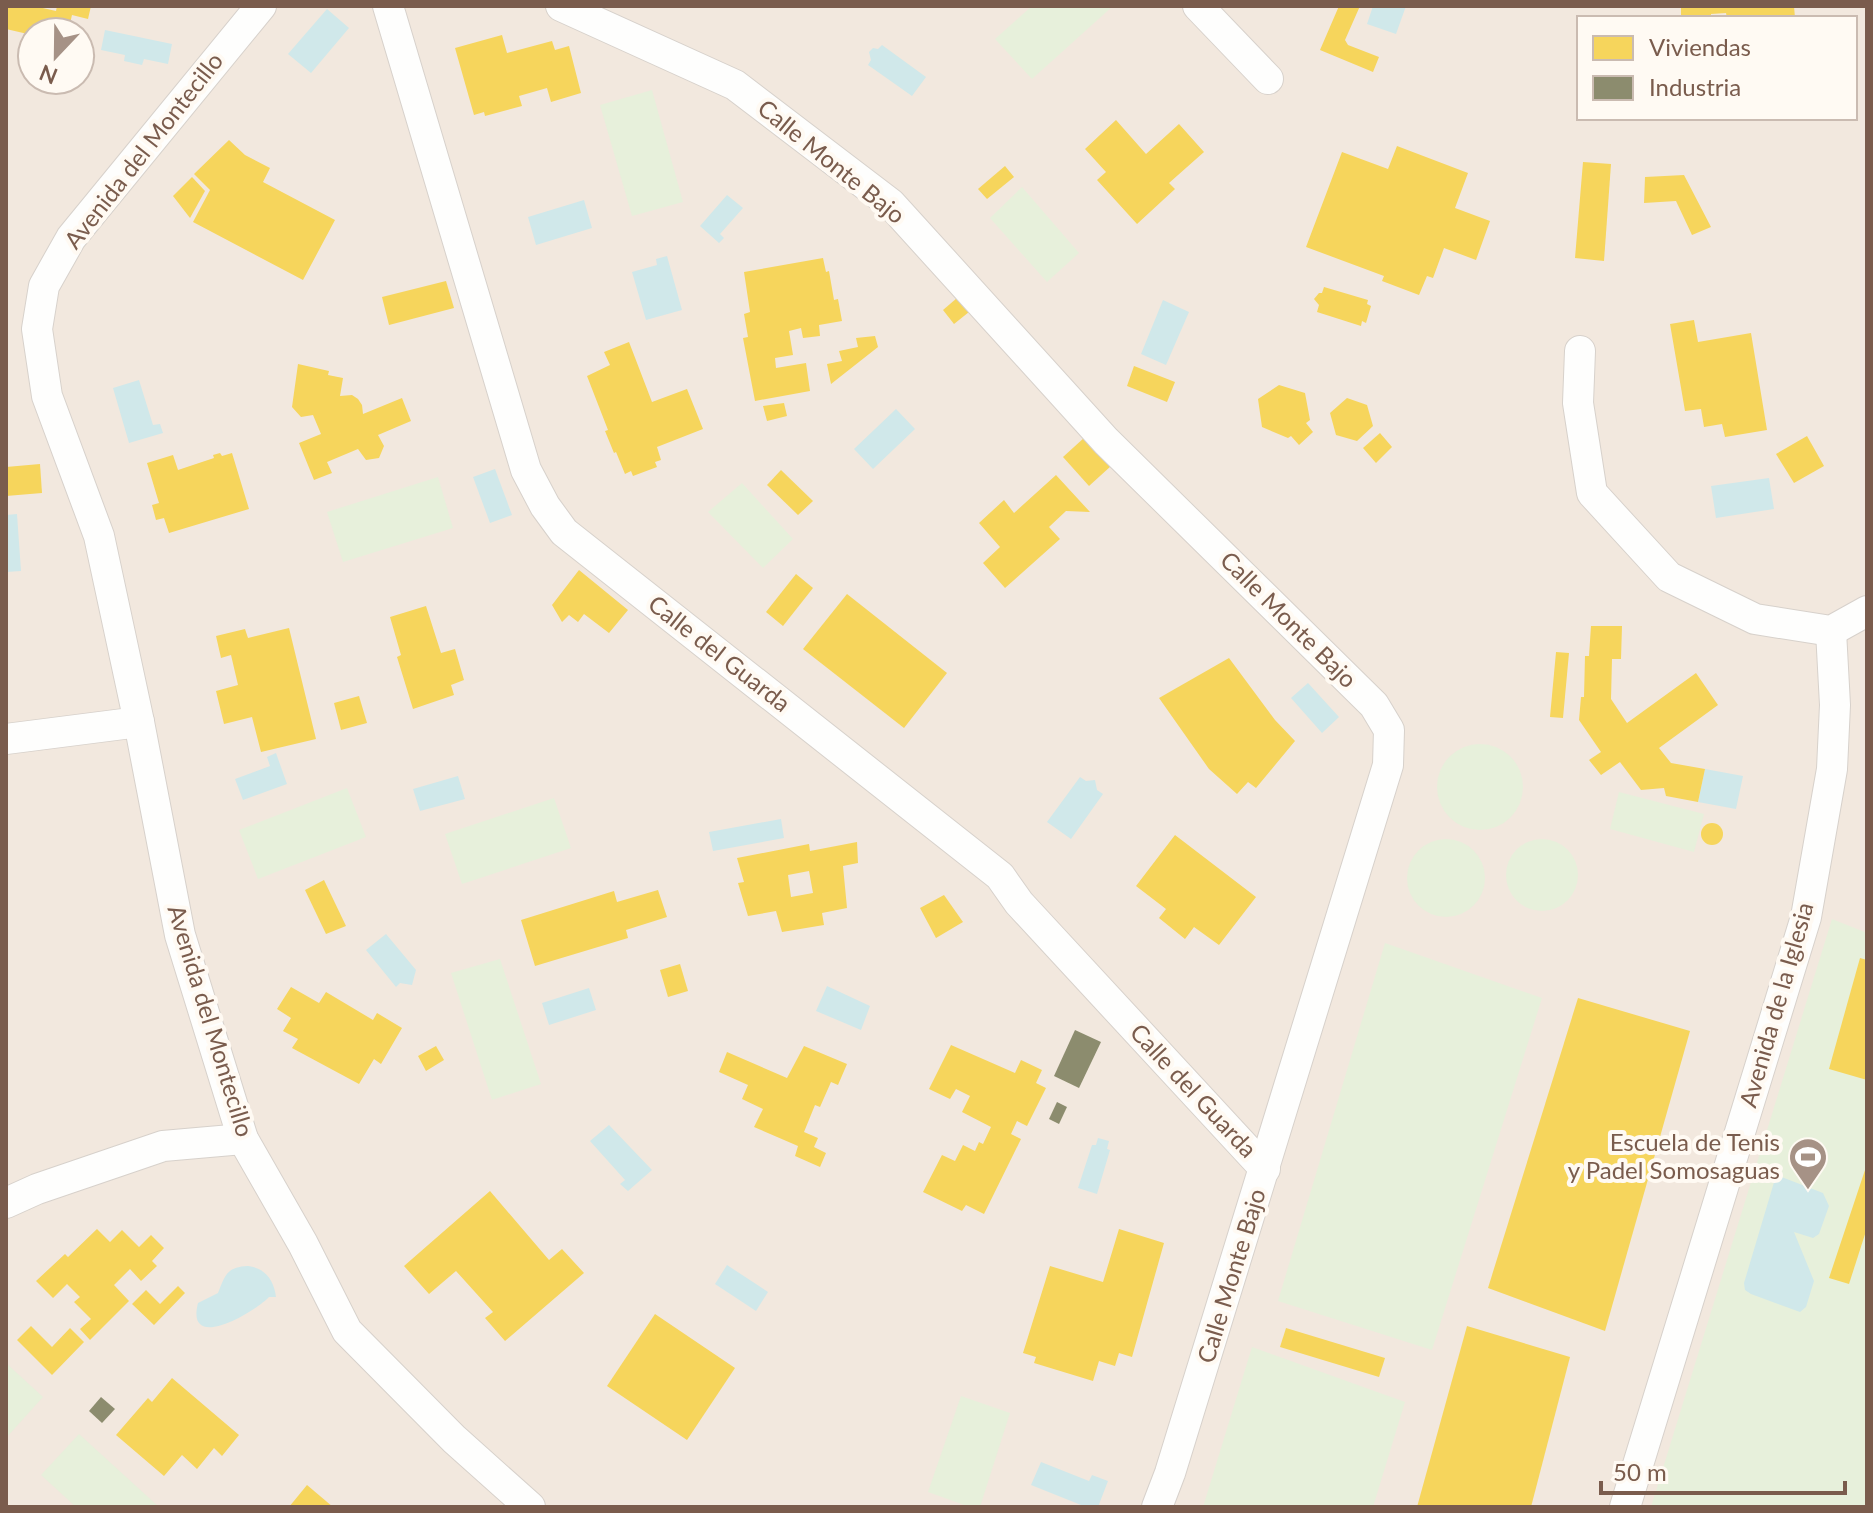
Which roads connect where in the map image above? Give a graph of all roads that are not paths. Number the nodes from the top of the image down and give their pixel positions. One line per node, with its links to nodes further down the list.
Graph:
1 (261, 6): 9 (street, Avenida del Montecillo)
2 (388, 6): 12 (street, Calle del Guarda)
3 (561, 6): 12 (street, Calle Monte Bajo)
4 (1198, 6): 5 (street)
5 (1268, 79)
6 (1580, 351): 8 (street)
7 (1867, 611): 8 (street)
8 (1831, 631): 16 (street, Avenida de la Iglesia)
9 (139, 722): 10 (street); 11 (street, Avenida del Montecillo)
10 (6, 739)
11 (243, 1139): 13 (street); 14 (street, Avenida del Montecillo)
12 (1265, 1169): 15 (street, Calle Monte Bajo)
13 (6, 1203)
14 (530, 1507)
15 (1157, 1507)
16 (1625, 1507)

